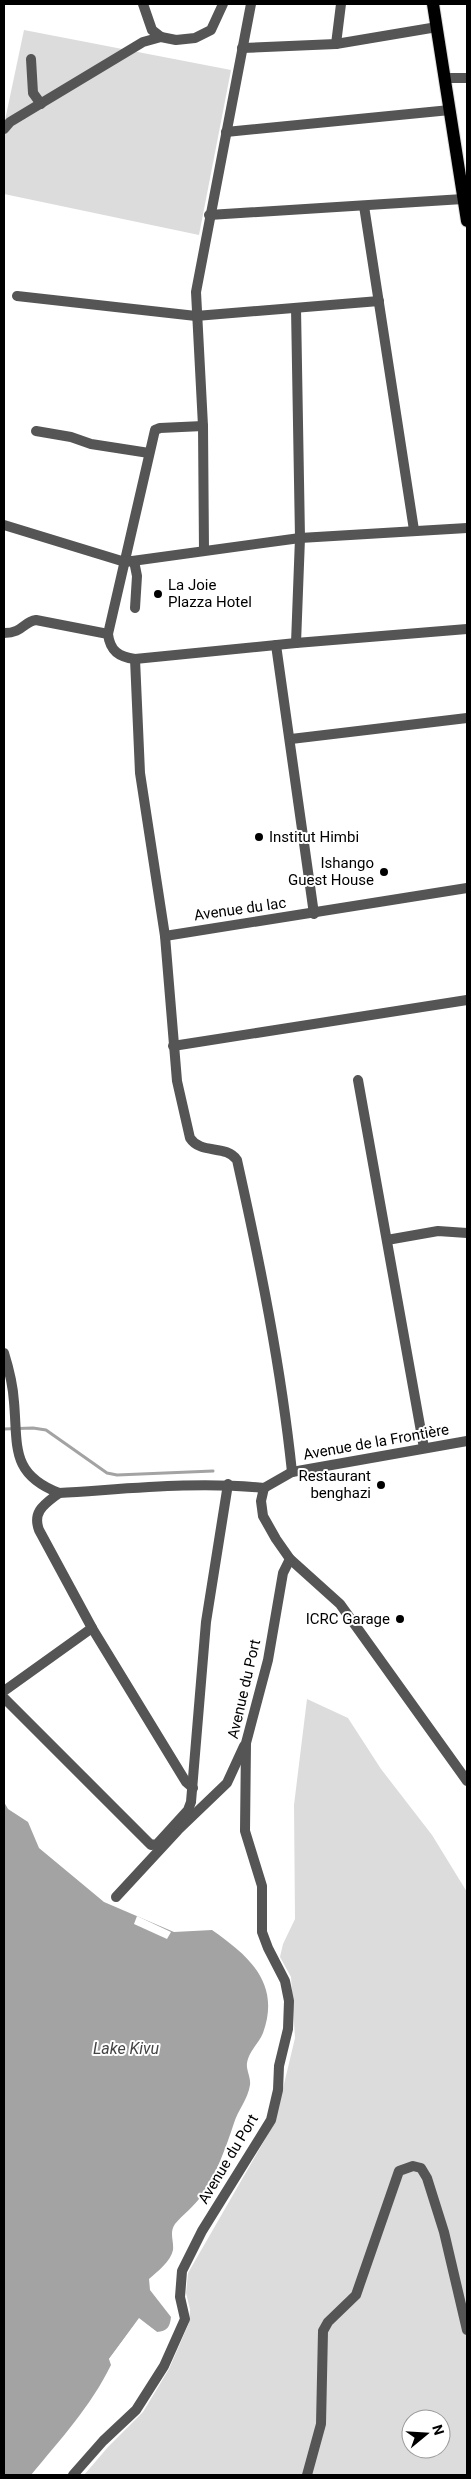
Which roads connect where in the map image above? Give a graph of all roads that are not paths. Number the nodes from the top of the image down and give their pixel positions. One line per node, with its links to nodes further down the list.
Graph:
1 (143, 4): 7 (street)
2 (224, 4): 7 (street)
3 (250, 4): 9 (street)
4 (341, 4): 8 (street)
5 (433, 4): 6 (main road)
6 (437, 27): 8 (street); 11 (main road)
7 (161, 36): 13 (street)
8 (336, 44): 9 (street)
9 (242, 48): 16 (street)
10 (31, 60): 13 (street)
11 (445, 78): 12 (street); 14 (main road)
12 (467, 78)
13 (41, 104): 15 (street)
14 (450, 110): 16 (street); 17 (main road)
15 (4, 129)
16 (226, 132): 19 (street)
17 (463, 199): 18 (street); 20 (main road)
18 (364, 206): 19 (street); 22 (street)
19 (210, 215): 24 (street)
20 (467, 221)
21 (16, 296): 24 (street)
22 (379, 301): 23 (street); 30 (street)
23 (296, 308): 24 (street); 31 (street)
24 (196, 316): 25 (street)
25 (203, 426): 27 (street); 32 (street)
26 (36, 431): 27 (street)
27 (150, 453): 33 (street)
28 (4, 525): 33 (street)
29 (467, 528): 30 (street)
30 (414, 530): 31 (street)
31 (300, 538): 32 (street); 38 (street)
32 (204, 550): 33 (street)
33 (130, 561): 34 (street); 37 (street)
34 (136, 608)
35 (467, 629): 38 (street)
36 (4, 633): 37 (street)
37 (108, 634): 40 (street)
38 (296, 643): 39 (street)
39 (276, 645): 40 (street); 42 (street)
40 (135, 660): 45 (street)
41 (467, 718): 42 (street)
42 (291, 739): 44 (street)
43 (467, 888): 44 (street, Avenue du lac)
44 (314, 914): 45 (street, Avenue du lac)
45 (165, 936): 47 (street)
46 (467, 1000): 47 (street)
47 (173, 1046): 54 (street)
48 (358, 1080): 50 (street)
49 (467, 1233): 50 (street)
50 (387, 1240): 53 (street)
51 (4, 1353): 57 (street)
52 (467, 1441): 53 (street, Avenue de la Frontière)
53 (424, 1448): 54 (street, Avenue de la Frontière)
54 (292, 1472): 56 (street, Avenue de la Frontière)
55 (228, 1484): 56 (street); 57 (street); 64 (street)
56 (264, 1488): 58 (street)
57 (59, 1493): 59 (street)
58 (290, 1558): 62 (street, Avenue du Port); 63 (street)
59 (92, 1628): 60 (street); 64 (street)
60 (4, 1691)
61 (4, 1698): 64 (street)
62 (246, 1743): 65 (street); 67 (street, Avenue du Port)
63 (467, 1781)
64 (193, 1788)
65 (116, 1897)
66 (467, 2330): 68 (street)
67 (74, 2475)
68 (308, 2475)

